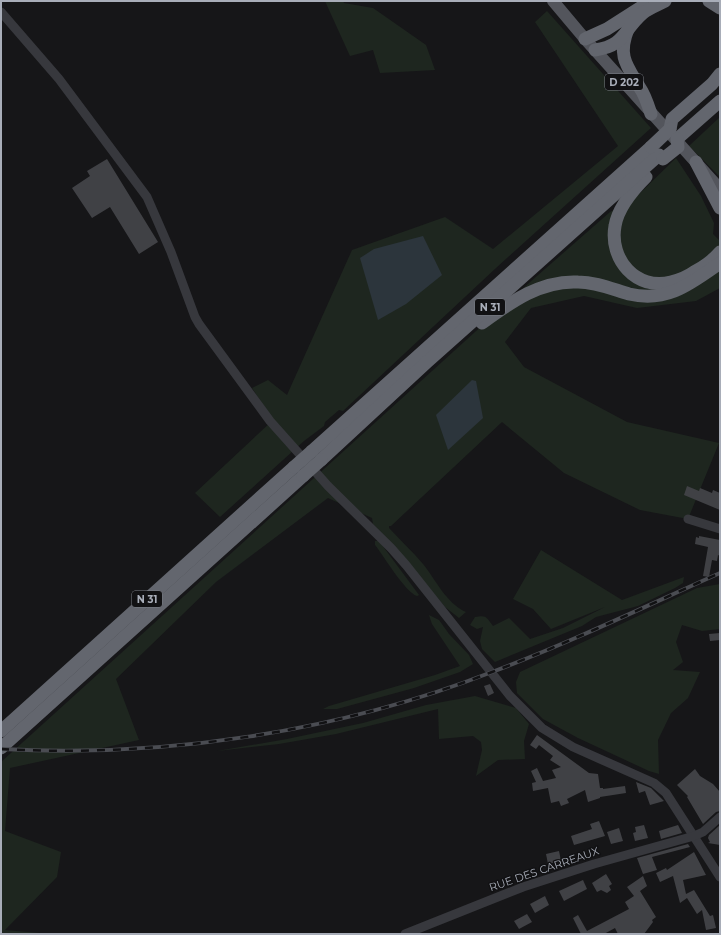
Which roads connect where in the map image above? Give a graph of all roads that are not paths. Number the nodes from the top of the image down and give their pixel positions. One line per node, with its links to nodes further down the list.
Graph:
1 (553, 1): 8 (main road, D 202)
2 (651, 1): 8 (highway)
3 (664, 1): 7 (highway)
4 (709, 1): 5 (highway)
5 (720, 8)
6 (1, 12): 28 (street)
7 (628, 30): 9 (highway); 13 (highway)
8 (585, 39): 9 (main road, D 202)
9 (595, 50): 13 (main road, D 202)
10 (720, 74): 14 (highway)
11 (720, 85): 14 (highway, N 31)
12 (720, 101): 14 (highway, N 31)
13 (651, 114): 17 (main road, D 202)
14 (687, 116): 15 (highway, N 31); 15 (highway)
15 (674, 134): 16 (highway, N 31)
16 (658, 154): 20 (highway); 22 (highway, N 31); 23 (highway, N 31, bridge)
17 (696, 162): 18 (main road, D 202); 19 (highway)
18 (720, 189)
19 (720, 208)
20 (720, 252)
21 (720, 263): 22 (highway)
22 (427, 362): 23 (highway, N 31, bridge)
23 (298, 471): 26 (highway, N 31)
24 (688, 519): 25 (street)
25 (720, 529)
26 (4, 740)
27 (720, 817): 28 (street, RUE DES CARREAUX)
28 (694, 836): 29 (street); 30 (street, RUE DES CARREAUX)
29 (719, 876)
30 (405, 934)

